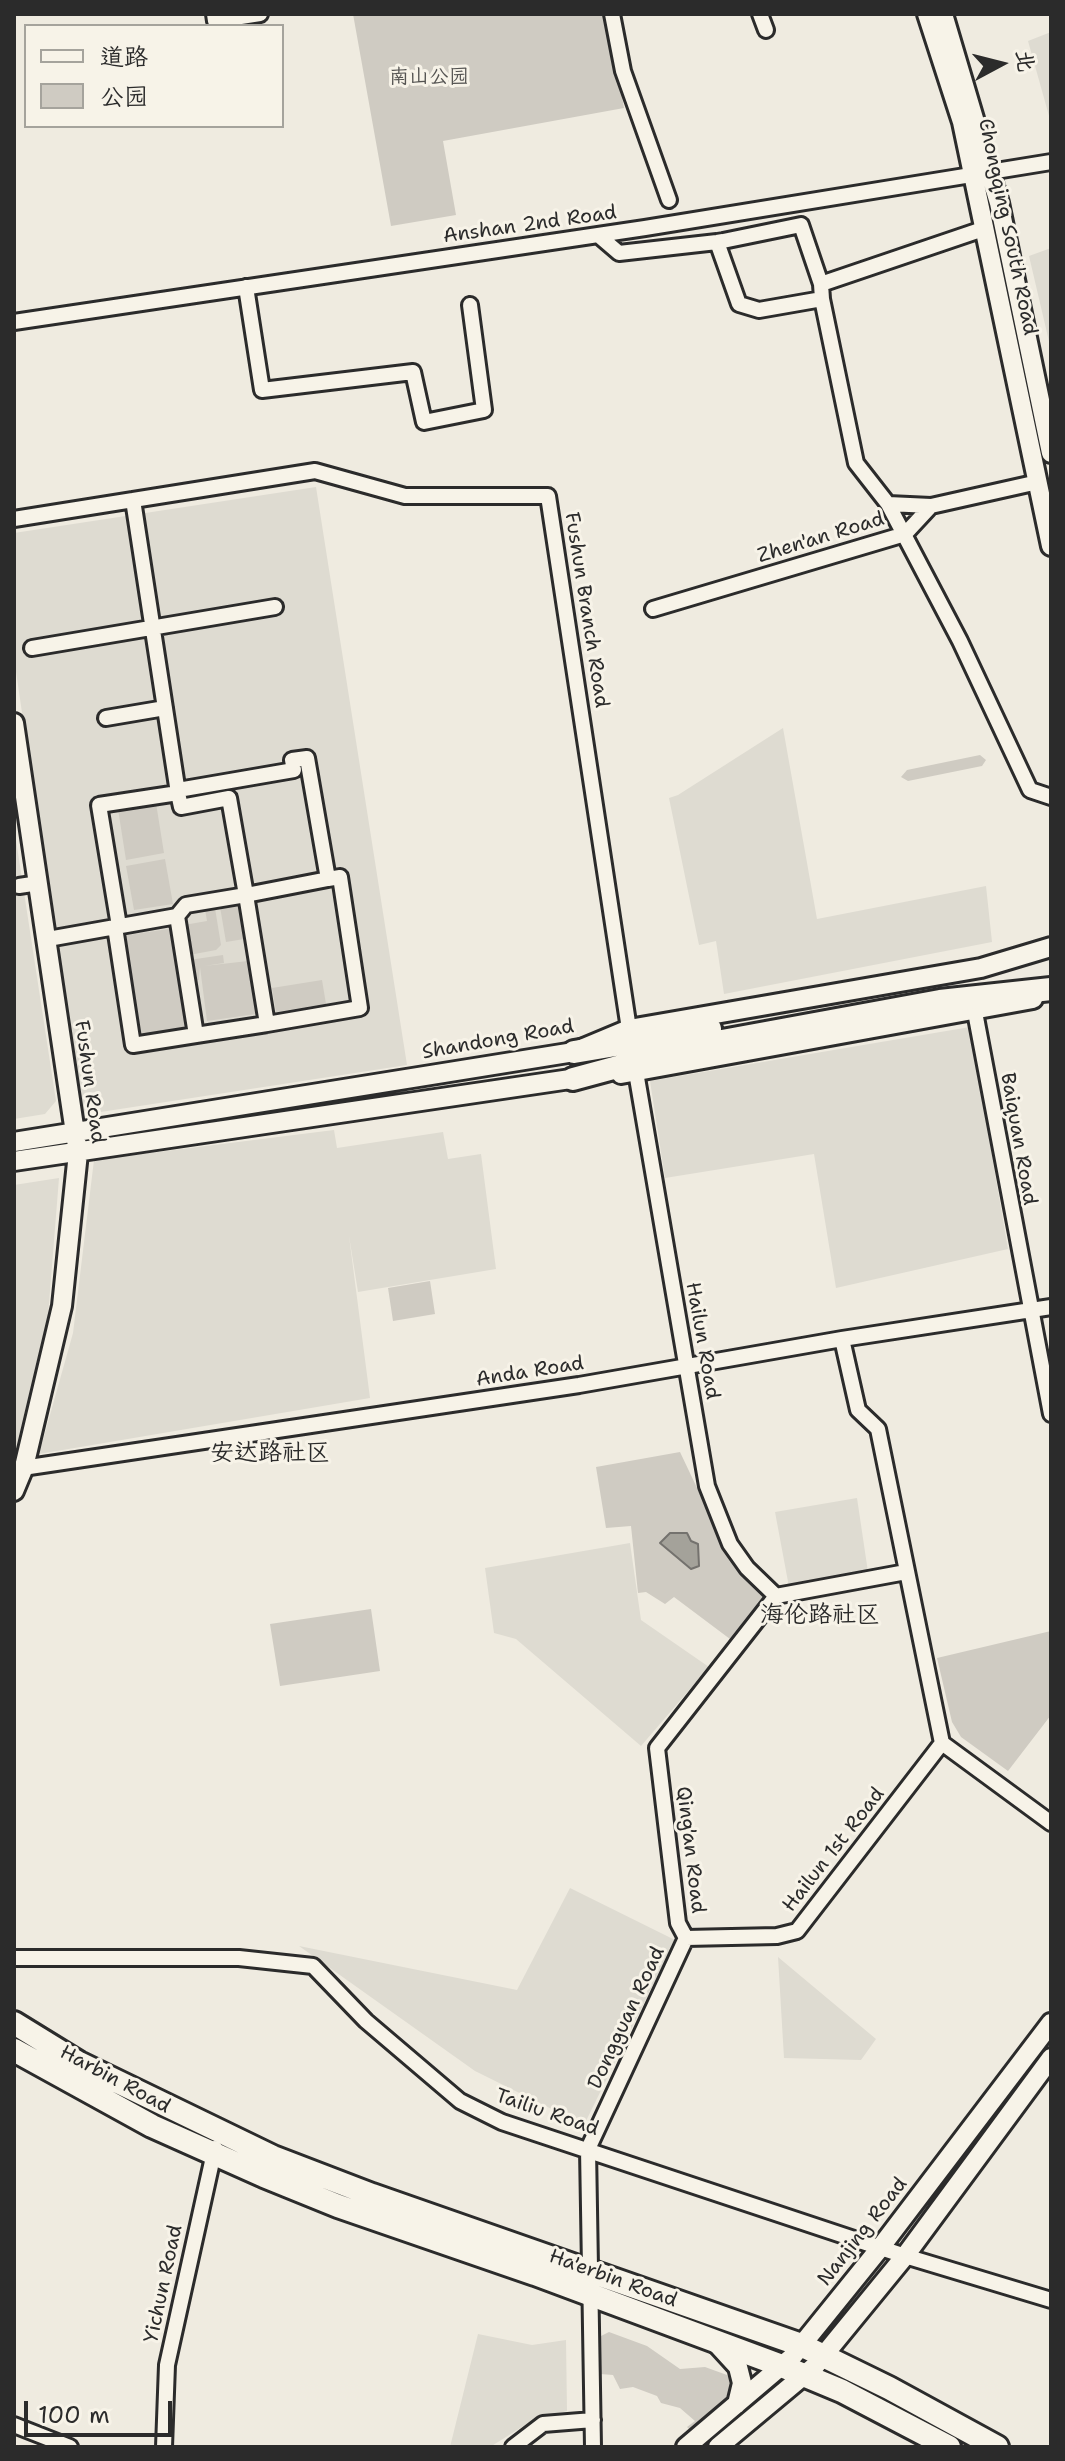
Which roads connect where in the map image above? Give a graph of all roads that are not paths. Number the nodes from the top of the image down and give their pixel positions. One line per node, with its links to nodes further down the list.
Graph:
1 (214, 14): 2 (street)
2 (260, 14)
3 (612, 14): 10 (street)
4 (760, 14): 7 (street)
5 (927, 14): 9 (main road, Chongqing South Road)
6 (943, 14): 9 (main road, Chongqing South Road)
7 (766, 30)
8 (1051, 162): 9 (street, Anshan 2nd Road)
9 (982, 173): 11 (main road, Chongqing South Road); 12 (street, Anshan 2nd Road); 19 (main road, Chongqing South Road)
10 (669, 200)
11 (983, 229): 14 (street); 20 (main road, Chongqing South Road)
12 (598, 235): 13 (street); 15 (street, Anshan 2nd Road)
13 (717, 242): 14 (street); 16 (street)
14 (821, 284): 16 (street)
15 (246, 287): 17 (street); 18 (street, Anshan 2nd Road)
16 (822, 299): 22 (street)
17 (470, 305)
18 (14, 322)
19 (1051, 453)
20 (1038, 482): 23 (street); 26 (main road, Chongqing South Road)
21 (133, 500): 24 (street, Fushun Branch Road); 29 (street); 47 (street, Fushun Branch Road)
22 (888, 504): 23 (street); 25 (street)
23 (931, 506): 25 (street, Zhen'an Road)
24 (14, 519)
25 (905, 534): 28 (street, Zhen'an Road); 35 (street)
26 (1051, 546)
27 (275, 607): 29 (street)
28 (653, 609)
29 (153, 629): 30 (street); 31 (street)
30 (32, 648)
31 (165, 708): 32 (street); 34 (street)
32 (106, 718)
33 (14, 723): 37 (main road, Fushun Road)
34 (178, 792): 36 (street); 39 (street); 41 (street)
35 (1051, 797)
36 (328, 879): 39 (street); 46 (street)
37 (39, 883): 38 (street); 42 (main road, Fushun Road)
38 (19, 886)
39 (246, 895): 40 (street); 46 (street)
40 (177, 916): 41 (street); 48 (street)
41 (117, 927): 42 (street); 48 (street)
42 (52, 938): 53 (main road, Fushun Road)
43 (1048, 947): 47 (main road, Shandong Road)
44 (1050, 990): 45 (main road); 49 (highway)
45 (975, 1012): 51 (main road); 62 (street, Baiquan Road)
46 (267, 1024): 48 (street)
47 (629, 1029): 50 (main road, Shandong Road)
48 (196, 1035)
49 (694, 1039): 50 (highway); 52 (highway)
50 (574, 1052): 53 (main road, Shandong Road)
51 (636, 1072): 52 (main road); 64 (street, Hailun Road)
52 (573, 1079): 57 (main road)
53 (74, 1130): 55 (main road, Shandong Road); 57 (main road, Fushun Road)
54 (14, 1133): 55 (main road, Shandong Road)
55 (41, 1135): 56 (main road, Shandong Road)
56 (14, 1142)
57 (78, 1153): 58 (main road); 66 (main road, Fushun Road)
58 (45, 1158): 59 (main road); 60 (main road)
59 (14, 1161)
60 (14, 1170)
61 (1051, 1307): 62 (street, Anda Road)
62 (1029, 1311): 63 (street, Anda Road); 65 (street, Baiquan Road)
63 (842, 1339): 64 (street, Anda Road); 68 (street)
64 (686, 1368): 66 (street, Anda Road); 69 (street, Hailun Road)
65 (1051, 1414)
66 (19, 1468): 67 (main road, Fushun Road)
67 (14, 1491)
68 (906, 1572): 69 (street); 70 (street)
69 (776, 1596): 72 (street, Qing'an Road)
70 (942, 1743): 71 (street); 72 (street, Hailun 1st Road)
71 (1051, 1823)
72 (686, 1938): 79 (street, Dongguan Road)
73 (14, 1958): 79 (street, Tailiu Road)
74 (14, 2023): 78 (highway, Harbin Road)
75 (1051, 2023): 80 (main road, Nanjing Road)
76 (14, 2050): 78 (highway, Harbin Road)
77 (1051, 2058): 81 (main road)
78 (217, 2143): 82 (highway, Ha'erbin Road); 83 (highway, Ha'erbin Road); 94 (street, Yichun Road)
79 (588, 2149): 80 (street, Tailiu Road); 82 (street, Dongguan Road)
80 (880, 2248): 81 (street, Tailiu Road); 86 (main road, Nanjing Road)
81 (905, 2256): 84 (street, Tailiu Road); 87 (main road)
82 (591, 2270): 83 (street, Dongguan Road); 86 (highway, Ha'erbin Road)
83 (592, 2296): 85 (highway, Ha'erbin Road); 91 (street, Dongguan Road)
84 (1051, 2300)
85 (716, 2343): 88 (highway, Ha'erbin Road); 90 (main road)
86 (801, 2345): 87 (highway, Ha'erbin Road); 88 (main road, Nanjing Road)
87 (824, 2355): 89 (main road); 100 (highway, Ha'erbin Road)
88 (782, 2366): 89 (highway, Ha'erbin Road); 90 (main road, Nanjing Road)
89 (805, 2376): 98 (main road); 99 (highway, Ha'erbin Road)
90 (737, 2404): 97 (main road, Nanjing Road)
91 (593, 2420): 95 (street); 96 (street, Dongguan Road)
92 (14, 2425): 93 (street)
93 (70, 2447)
94 (164, 2447)
95 (513, 2447)
96 (593, 2447)
97 (686, 2447)
98 (718, 2447)
99 (949, 2447)
100 (997, 2447)

